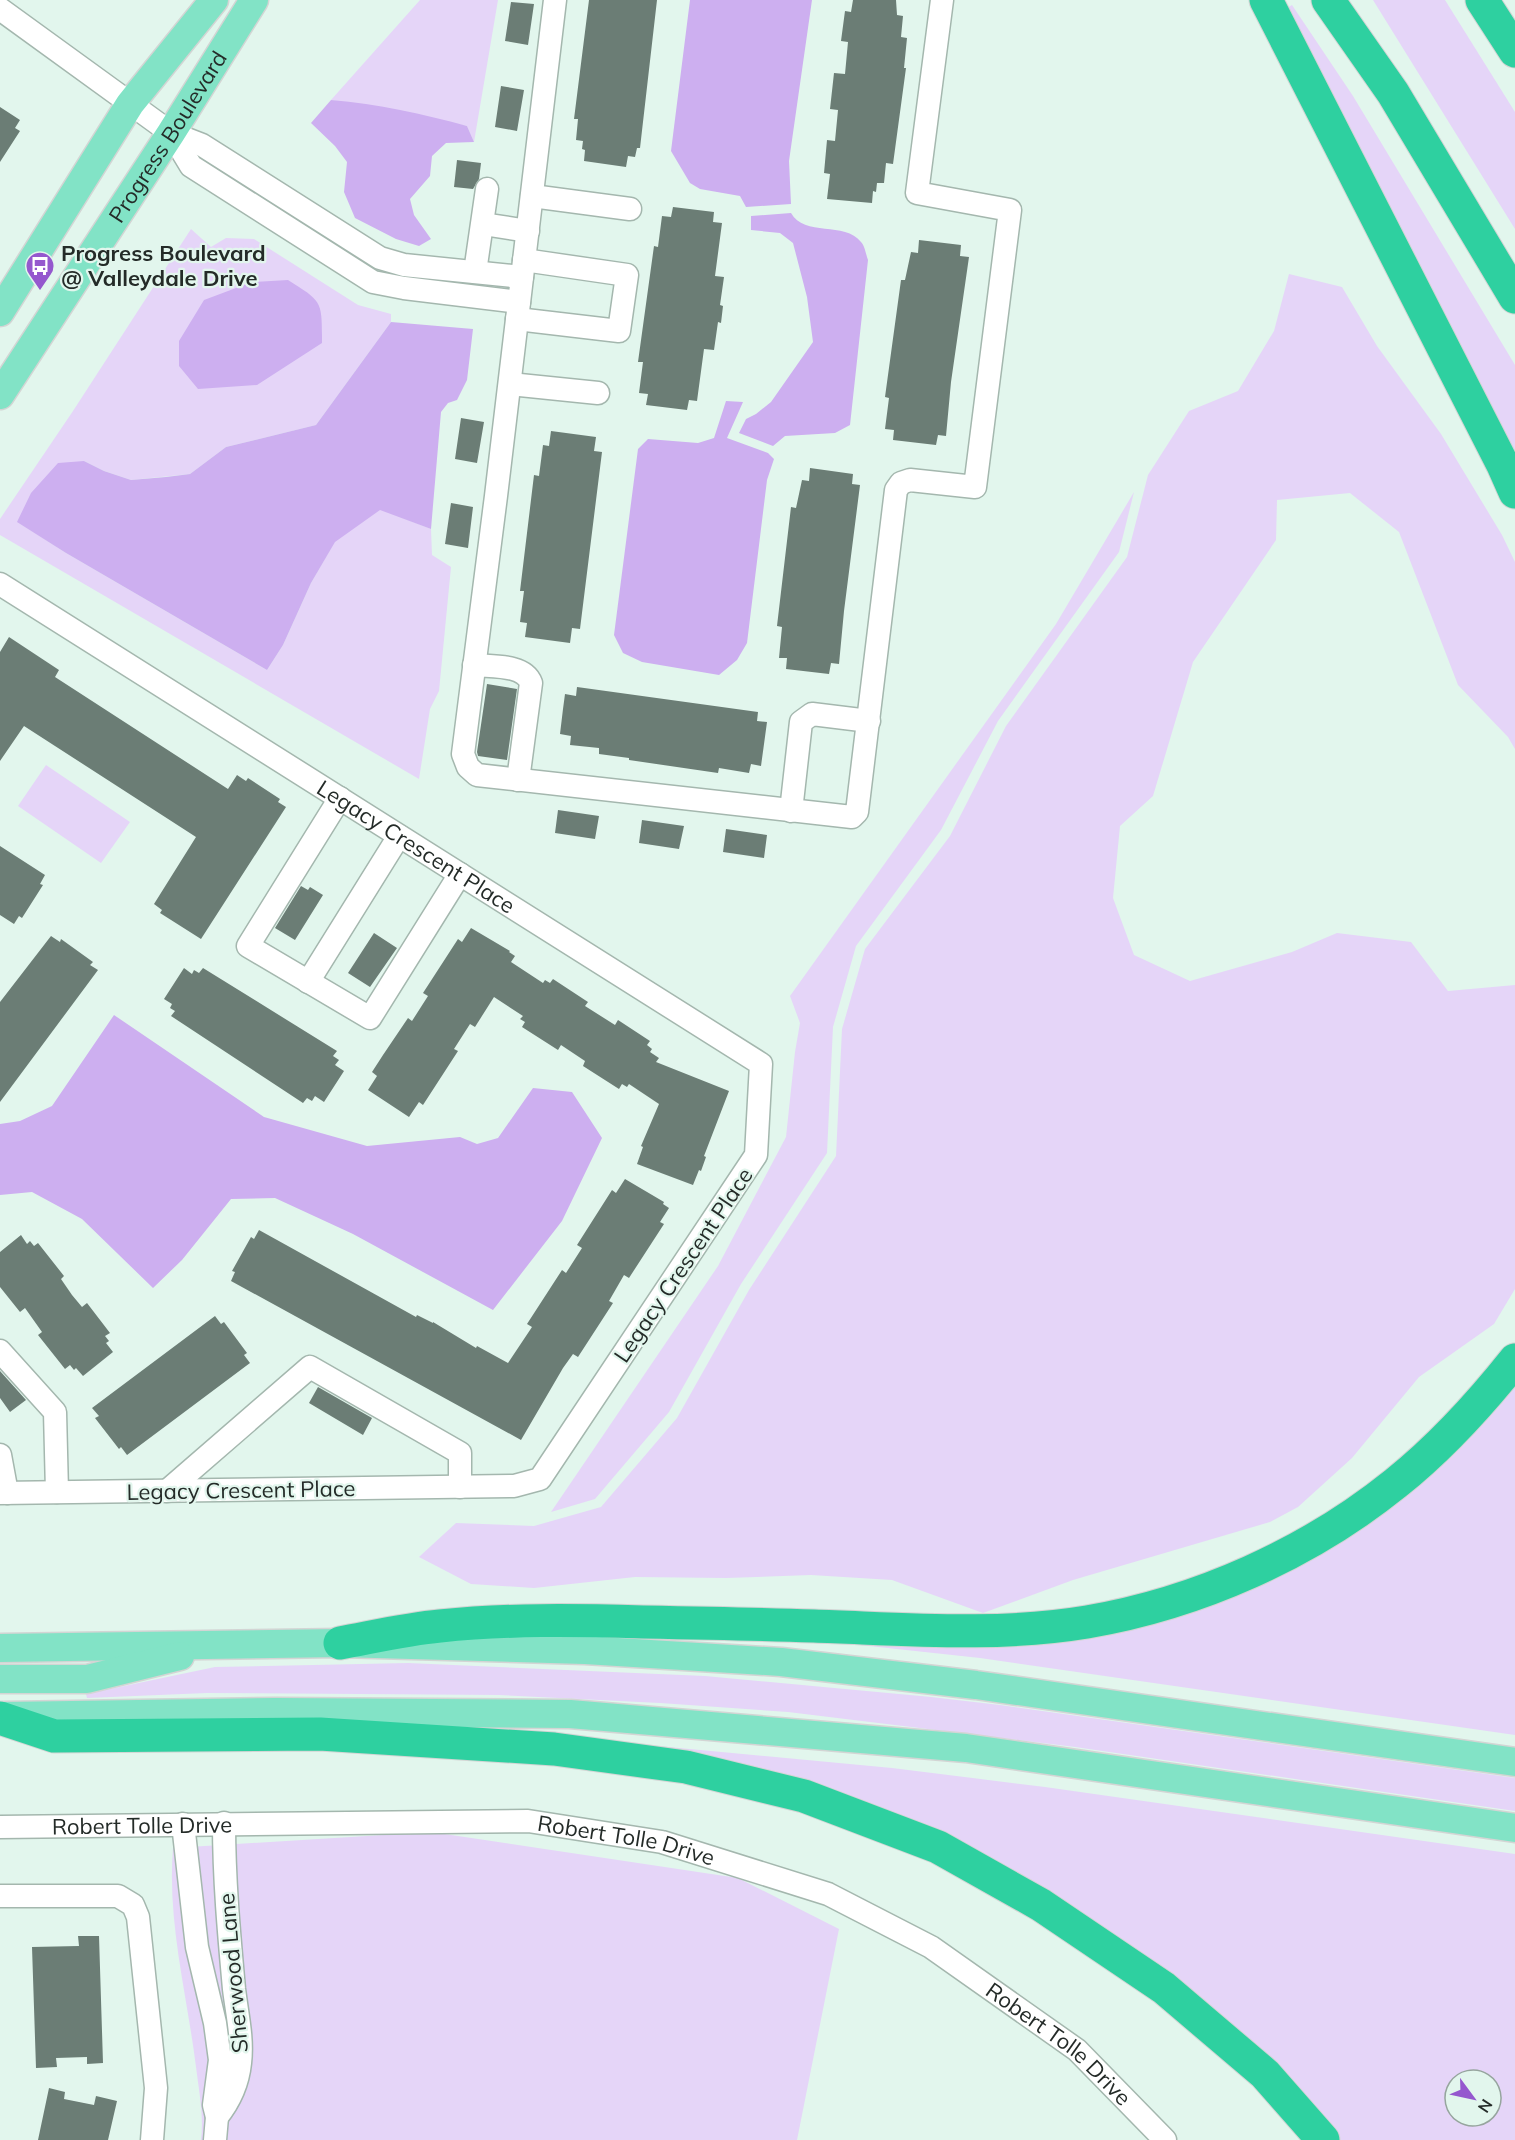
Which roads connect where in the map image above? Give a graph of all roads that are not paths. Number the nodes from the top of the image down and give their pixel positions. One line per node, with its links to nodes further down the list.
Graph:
1 (214, 0): 10 (main road, Progress Boulevard)
2 (254, 0): 11 (main road, Progress Boulevard)
3 (555, 0): 13 (street)
4 (942, 0): 28 (street)
5 (1266, 0): 25 (highway)
6 (1328, 0): 19 (highway)
7 (1482, 0): 9 (highway)
8 (0, 9): 10 (street)
9 (1514, 48)
10 (130, 104): 11 (street); 21 (main road, Progress Boulevard)
11 (171, 134): 18 (street); 20 (street); 24 (main road, Progress Boulevard)
12 (487, 189): 15 (street)
13 (532, 196): 14 (street); 16 (street)
14 (630, 208)
15 (483, 224): 16 (street); 18 (street)
16 (528, 231): 17 (street)
17 (523, 268): 18 (street); 20 (street); 20 (street)
18 (475, 272)
19 (1515, 297)
20 (518, 310): 22 (street)
21 (0, 312)
22 (510, 384): 23 (street); 27 (street)
23 (598, 393)
24 (0, 394)
25 (1511, 480)
26 (0, 584): 30 (street, Legacy Crescent Place)
27 (474, 665): 29 (street); 29 (street)
28 (868, 721): 31 (street); 31 (street)
29 (518, 780): 31 (street)
30 (340, 798): 32 (street, Legacy Crescent Place); 34 (street)
31 (791, 811)
32 (399, 836): 33 (street, Legacy Crescent Place); 34 (street)
33 (460, 874): 34 (street); 38 (street, Legacy Crescent Place)
34 (308, 982)
35 (0, 1351): 40 (street)
36 (1515, 1360): 42 (highway)
37 (0, 1455): 41 (street)
38 (460, 1487): 39 (street, Legacy Crescent Place); 39 (street)
39 (167, 1491): 40 (street, Legacy Crescent Place)
40 (57, 1492): 41 (street, Legacy Crescent Place)
41 (3, 1493)
42 (340, 1643): 43 (main road); 47 (main road)
43 (228, 1644): 44 (main road); 45 (main road)
44 (0, 1648)
45 (0, 1679)
46 (0, 1717): 51 (main road); 57 (highway)
47 (1515, 1762)
48 (224, 1823): 49 (street, Robert Tolle Drive); 53 (street, Sherwood Lane); 56 (street, Robert Tolle Drive)
49 (183, 1824): 50 (street, Robert Tolle Drive); 53 (street, Sherwood Lane)
50 (0, 1827)
51 (1515, 1828)
52 (0, 1896): 54 (street)
53 (217, 2117): 55 (street, Sherwood Lane)
54 (152, 2140)
55 (215, 2140)
56 (1165, 2140)
57 (1323, 2140)

